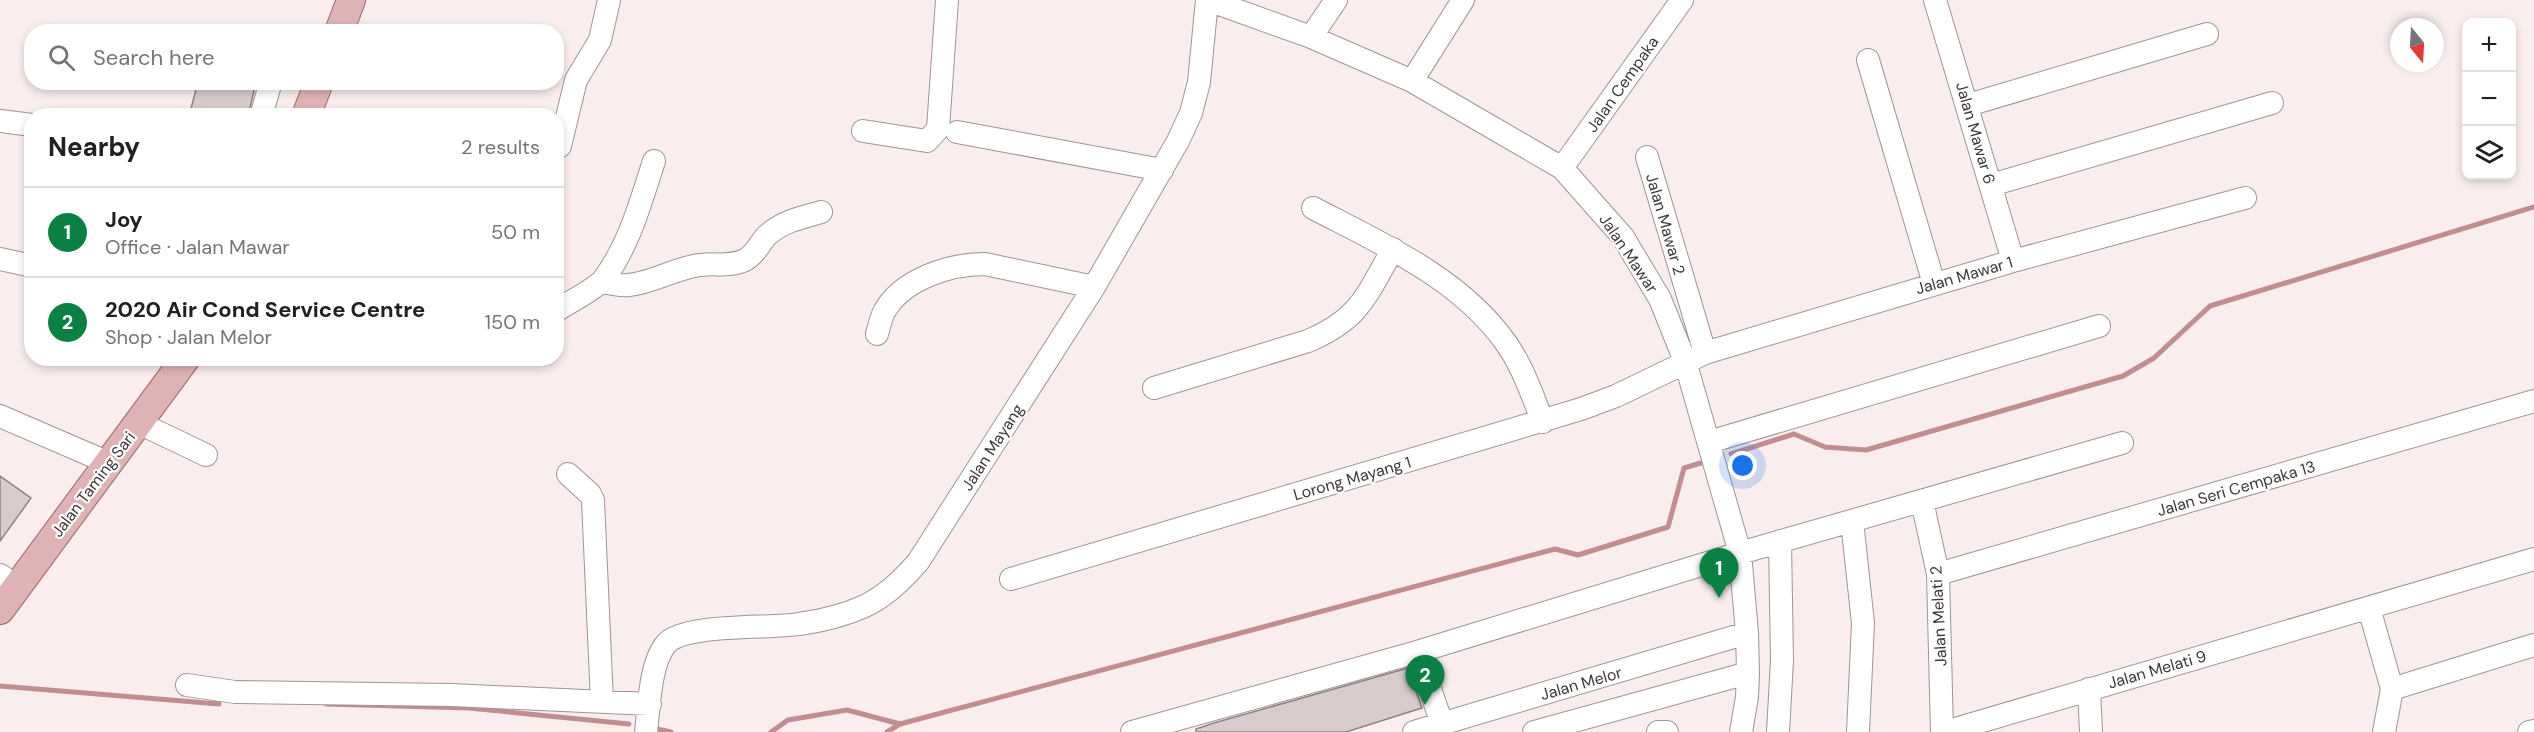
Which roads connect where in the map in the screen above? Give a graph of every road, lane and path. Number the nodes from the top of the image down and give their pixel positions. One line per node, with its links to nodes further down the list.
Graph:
1 (351, 0): 9 (main road)
2 (609, 0): 22 (street)
3 (947, 0): 23 (street)
4 (1207, 0): 11 (street, Jalan Mawar); 28 (street, Jalan Mayang)
5 (1336, 0): 11 (street)
6 (1462, 0): 13 (street)
7 (1682, 0): 27 (street, Jalan Cempaka)
8 (1941, 2): 17 (street, Jalan Mawar 6)
9 (342, 24)
10 (2207, 34): 17 (street)
11 (1311, 37): 13 (street, Jalan Mawar)
12 (1868, 60): 38 (street)
13 (1412, 81): 27 (street, Jalan Mawar)
14 (269, 90): 18 (street)
15 (316, 90): 19 (main road)
16 (2272, 103): 29 (street)
17 (1968, 105): 29 (street, Jalan Mawar 6)
18 (263, 108)
19 (309, 108)
20 (0, 121): 21 (street)
21 (24, 124)
22 (564, 126)
23 (863, 131)
24 (957, 132): 28 (street)
25 (1647, 157): 40 (street, Jalan Mawar 2)
26 (654, 161): 37 (street)
27 (1562, 168): 41 (street, Jalan Mawar)
28 (1162, 170): 39 (street, Jalan Mayang)
29 (1991, 185): 35 (street, Jalan Mawar 6)
30 (2245, 198): 35 (street, Jalan Mawar 1)
31 (1313, 208): 33 (street)
32 (821, 212): 37 (street)
33 (1393, 249): 47 (street); 50 (street)
34 (0, 260): 36 (street)
35 (2013, 261): 38 (street, Jalan Mawar 1)
36 (24, 264)
37 (602, 282): 42 (street)
38 (1934, 284): 45 (street, Jalan Mawar 1)
39 (1094, 287): 44 (street); 75 (street, Jalan Mayang)
40 (1686, 291): 41 (street, Jalan Mawar 2); 45 (street, Jalan Mawar 2)
41 (1660, 299): 45 (street, Jalan Mawar)
42 (564, 306)
43 (2099, 326): 52 (street)
44 (878, 334)
45 (1695, 357): 50 (street, Lorong Mayang 1); 52 (street, Jalan Mawar)
46 (180, 366): 51 (main road, Jalan Taming Sari)
47 (1154, 388)
48 (2534, 400): 62 (street, Jalan Seri Cempaka 13)
49 (0, 416): 55 (street)
50 (1543, 422): 63 (street, Lorong Mayang 1)
51 (139, 423): 54 (street); 55 (main road, Jalan Taming Sari)
52 (1709, 442): 60 (street, Jalan Mawar)
53 (2122, 443): 57 (street)
54 (206, 455)
55 (109, 463): 64 (main road, Jalan Taming Sari)
56 (567, 474): 74 (street)
57 (1922, 501): 58 (street); 62 (street, Jalan Melati 2)
58 (1852, 521): 59 (street); 86 (street)
59 (1780, 541): 60 (street); 85 (street)
60 (1740, 552): 67 (street, Jalan Mawar); 69 (street)
61 (2534, 559): 65 (street, Jalan Melati 9)
62 (1938, 574): 87 (street, Jalan Melati 2)
63 (1011, 579)
64 (8, 581): 66 (main road, Jalan Taming Sari)
65 (2369, 608): 72 (street, Jalan Melati 9); 73 (street)
66 (0, 610)
67 (1748, 633): 70 (street, Jalan Mawar); 76 (street, Jalan Melor)
68 (2534, 645): 73 (street)
69 (1417, 652): 76 (street); 79 (street)
70 (1748, 673): 81 (street); 84 (street, Jalan Mawar)
71 (187, 685): 74 (street)
72 (2089, 689): 87 (street, Jalan Melati 9); 88 (street)
73 (2392, 689): 89 (street)
74 (602, 702): 75 (street)
75 (650, 704): 78 (street, Jalan Mayang)
76 (1444, 728): 80 (street, Jalan Melor)
77 (2534, 730): 90 (street)
78 (646, 732)
79 (1132, 732)
80 (1414, 732)
81 (1534, 732)
82 (1658, 732): 83 (street)
83 (1667, 732)
84 (1741, 732)
85 (1778, 732)
86 (1858, 732)
87 (1943, 732)
88 (2091, 732)
89 (2384, 732)
90 (2529, 732)

